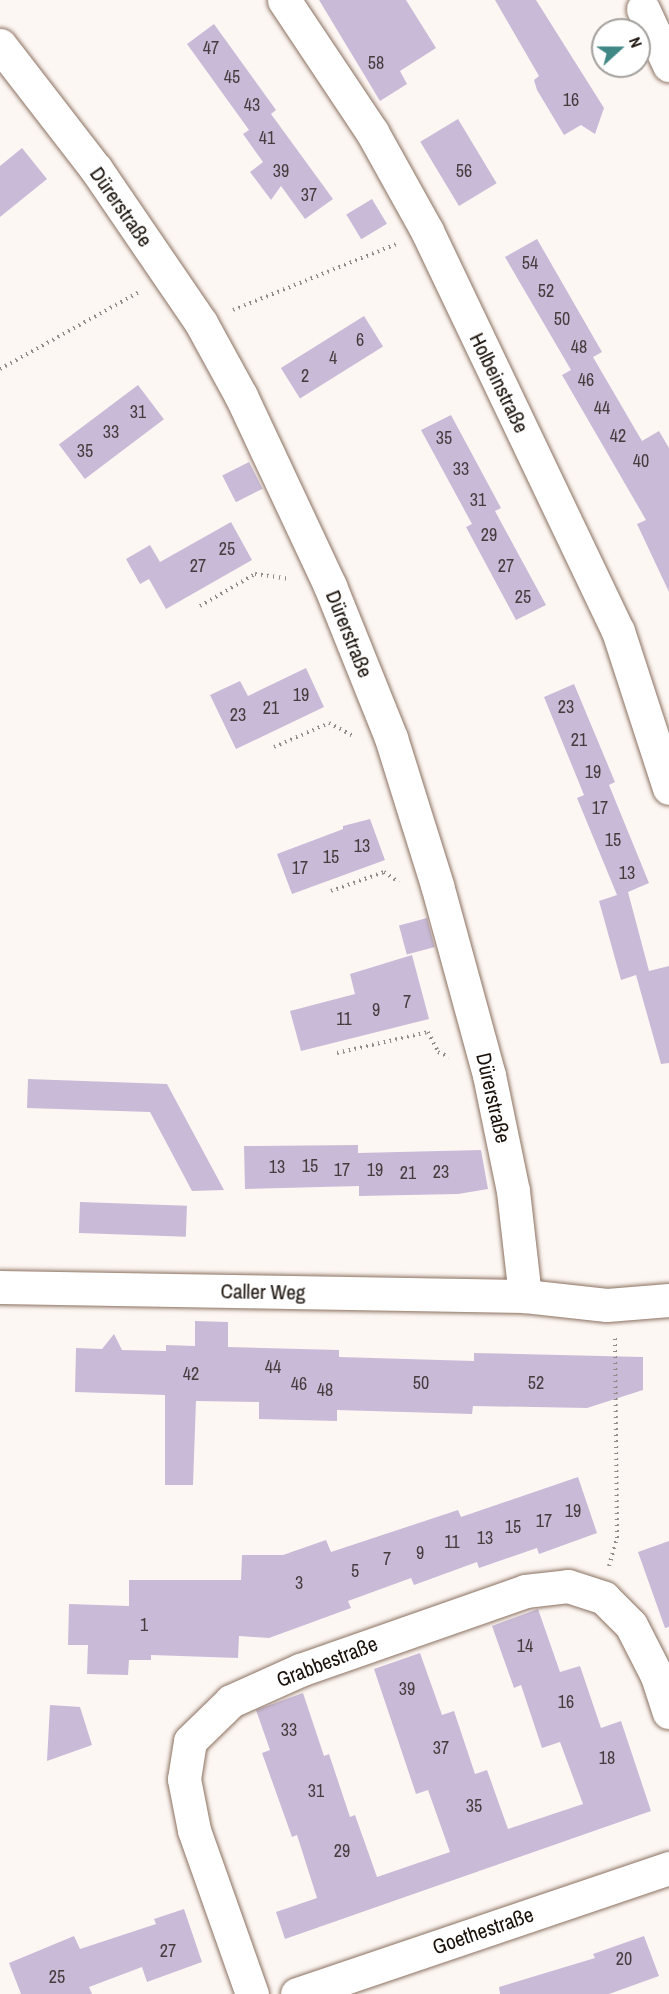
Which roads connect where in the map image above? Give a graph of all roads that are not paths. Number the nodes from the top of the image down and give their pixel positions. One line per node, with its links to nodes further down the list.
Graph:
1 (284, 0): 5 (street, Holbeinstraße)
2 (644, 9): 4 (street)
3 (0, 45): 8 (street, Dürerstraße)
4 (669, 64)
5 (669, 788)
6 (0, 1287): 8 (street, Caller Weg)
7 (669, 1288): 8 (street, Caller Weg)
8 (525, 1296): 9 (street, Caller Weg)
9 (669, 1300)
10 (669, 1712): 12 (street, Grabbestraße)
11 (669, 1868): 13 (street, Goethestraße)
12 (252, 1994)
13 (297, 1994)

